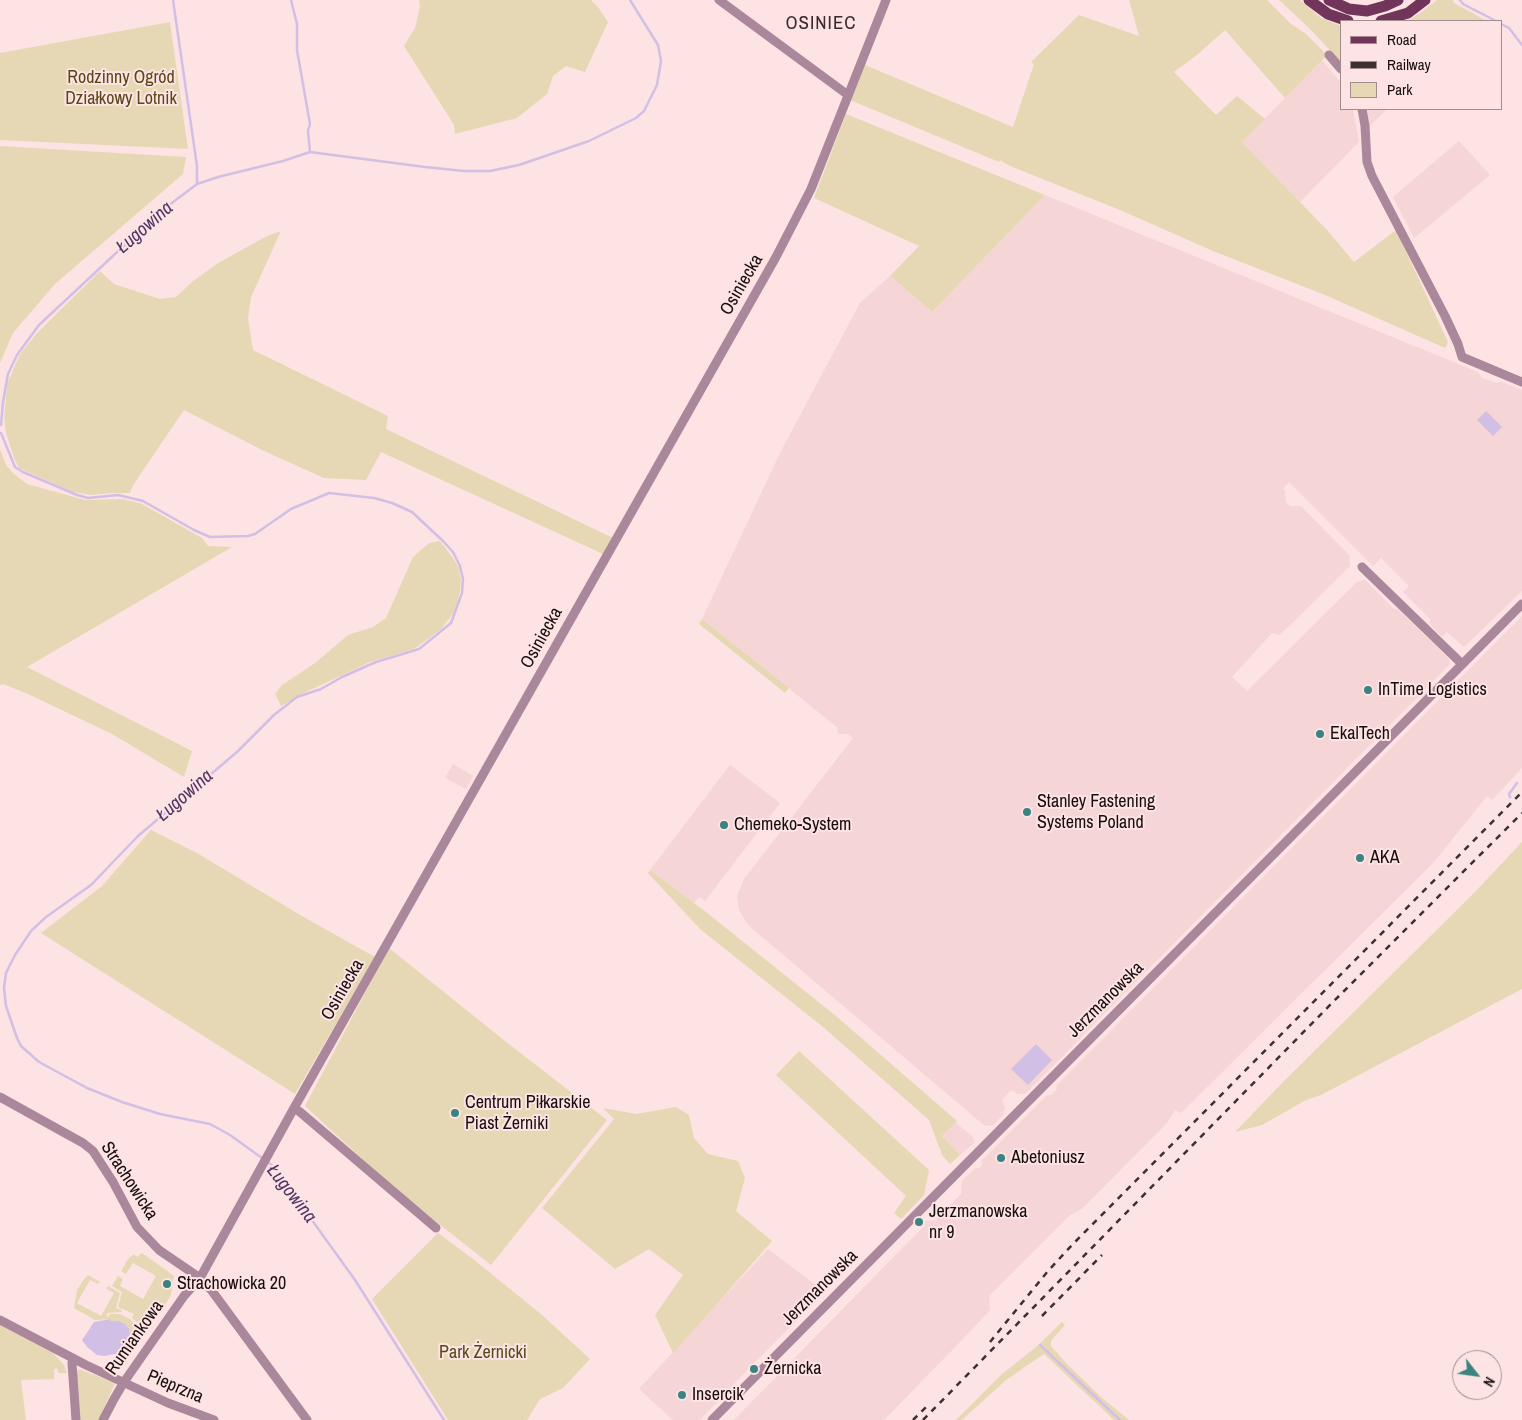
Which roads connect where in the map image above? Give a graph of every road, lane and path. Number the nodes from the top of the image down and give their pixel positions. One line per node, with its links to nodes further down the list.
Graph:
1 (719, 0): 11 (street)
2 (886, 0): 11 (street, Osiniecka)
3 (1309, 0): 7 (main road)
4 (1329, 0): 5 (main road)
5 (1398, 0)
6 (1425, 0): 8 (main road)
7 (1345, 20)
8 (1384, 20)
9 (1329, 55): 10 (street)
10 (1340, 68)
11 (848, 95): 18 (street, Osiniecka)
12 (1362, 110): 13 (street)
13 (1522, 382)
14 (1362, 567): 16 (street)
15 (1522, 604): 16 (street, Jerzmanowska)
16 (1462, 664): 28 (street, Jerzmanowska)
17 (0, 1097): 20 (street, Strachowicka)
18 (294, 1108): 19 (street); 20 (street, Osiniecka)
19 (436, 1228)
20 (200, 1278): 23 (street, Rumiankowa); 27 (street, Strachowicka)
21 (0, 1320): 22 (street, Pieprzna)
22 (73, 1358): 23 (street, Pieprzna); 24 (street)
23 (124, 1382): 25 (street, Rumiankowa); 26 (street, Pieprzna)
24 (76, 1420)
25 (103, 1420)
26 (214, 1420)
27 (307, 1420)
28 (712, 1420)

